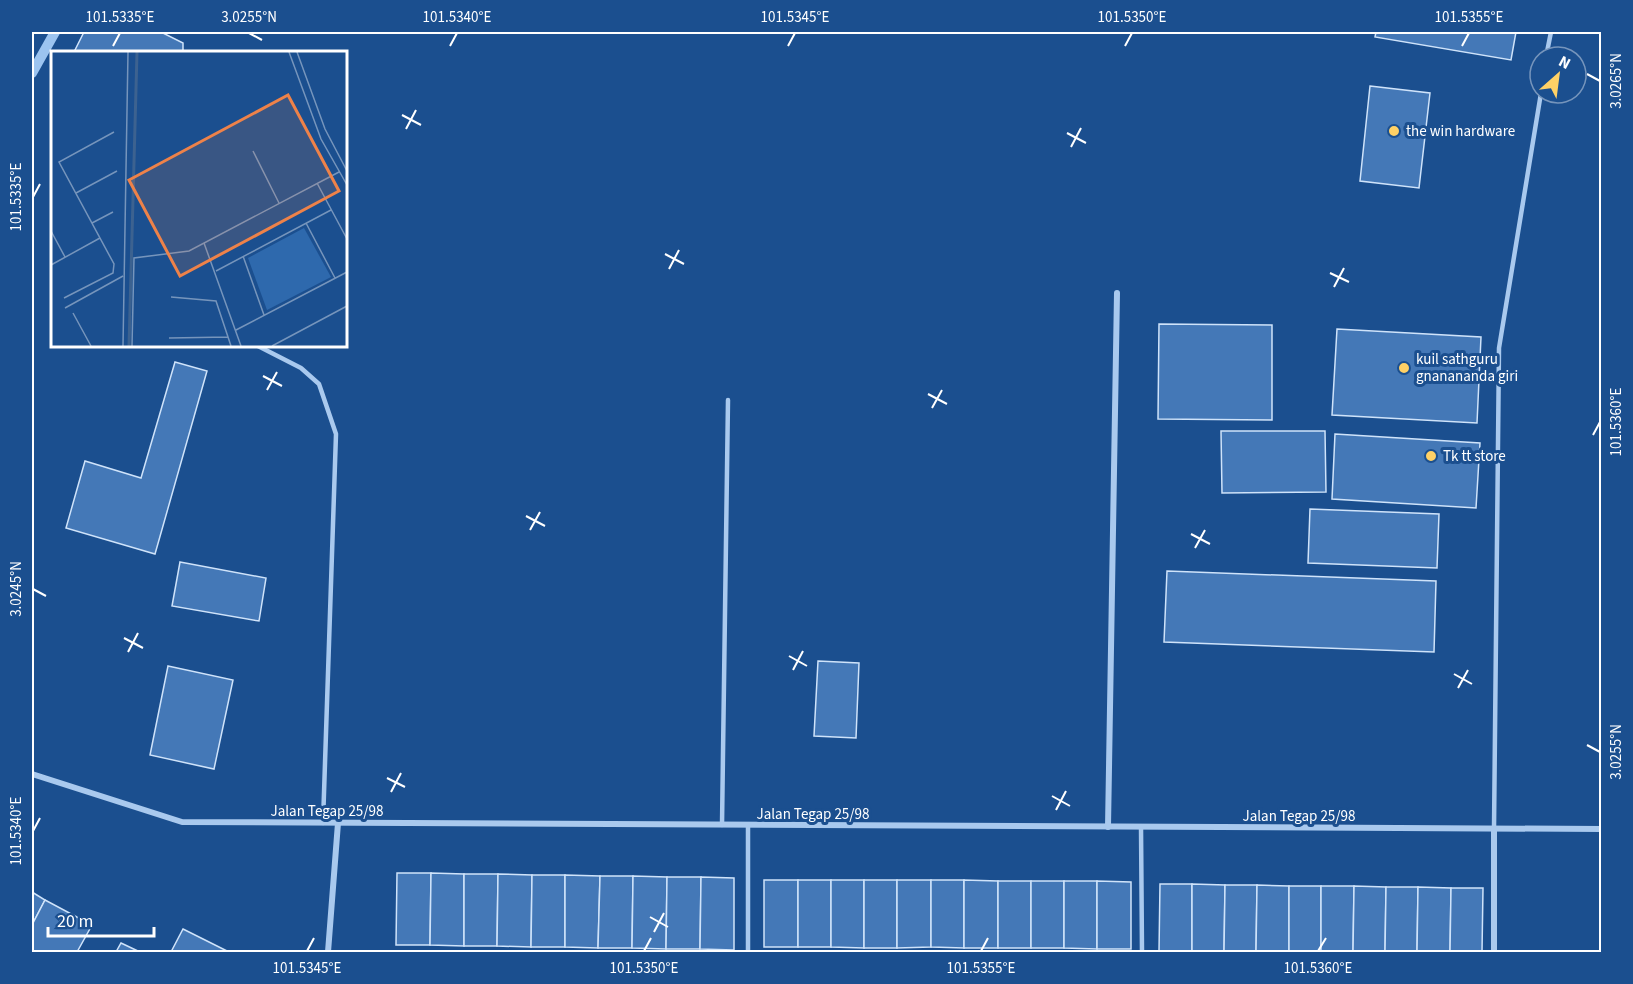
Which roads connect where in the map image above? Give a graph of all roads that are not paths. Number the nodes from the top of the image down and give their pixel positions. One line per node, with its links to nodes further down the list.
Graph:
1 (1538, 105): 12 (lane)
2 (1117, 293): 10 (street)
3 (258, 346): 6 (lane)
4 (728, 400): 8 (lane)
5 (32, 774): 6 (street, Jalan Tegap 25/98)
6 (323, 823): 7 (street, Jalan Tegap 25/98)
7 (338, 823): 8 (street, Jalan Tegap 25/98); 14 (street)
8 (722, 825): 9 (street, Jalan Tegap 25/98)
9 (748, 825): 10 (street, Jalan Tegap 25/98); 15 (lane)
10 (1108, 827): 11 (street, Jalan Tegap 25/98)
11 (1141, 827): 12 (street, Jalan Tegap 25/98); 16 (lane)
12 (1494, 829): 13 (street, Jalan Tegap 25/98); 17 (street)
13 (1602, 829)
14 (328, 952)
15 (748, 952)
16 (1142, 952)
17 (1494, 952)

